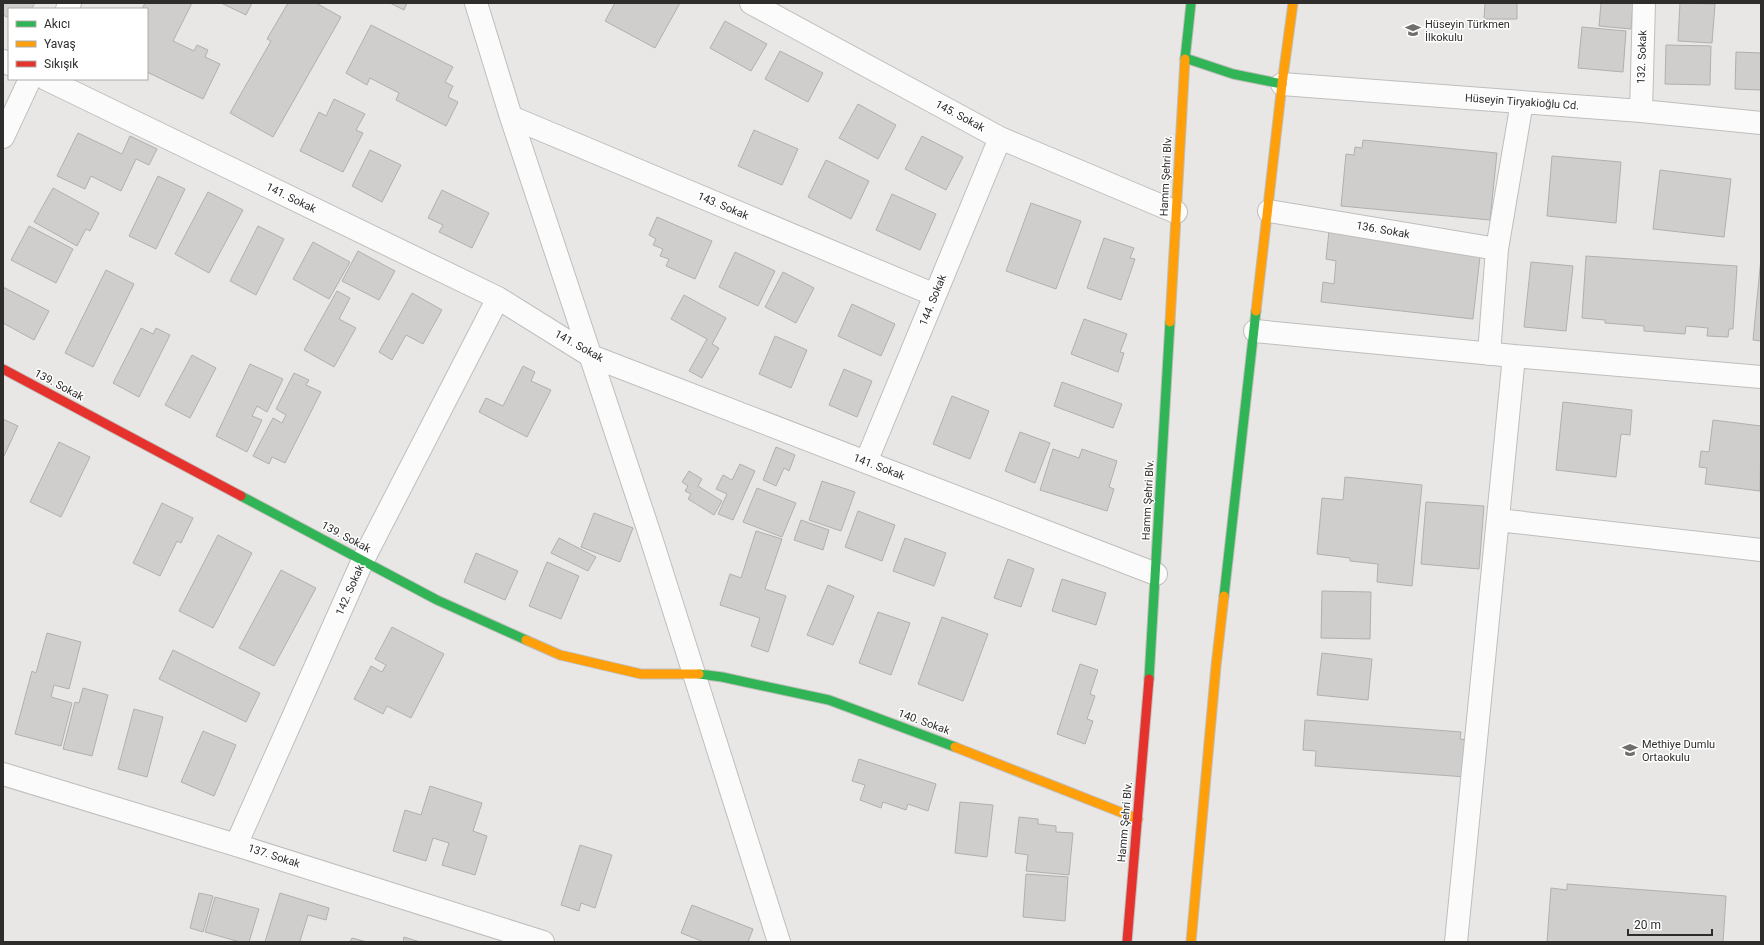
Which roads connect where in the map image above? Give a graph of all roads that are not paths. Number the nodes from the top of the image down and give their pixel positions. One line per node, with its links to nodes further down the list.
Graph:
1 (476, 3): 12 (street)
2 (751, 3): 15 (street, 145. Sokak)
3 (1191, 3): 6 (main road, Hamm Şehri Blv.)
4 (1293, 3): 9 (main road)
5 (1644, 3): 11 (street, 132. Sokak)
6 (1185, 58): 9 (main road); 17 (main road, Hamm Şehri Blv.)
7 (30, 80): 14 (street)
8 (48, 80): 20 (street, 141. Sokak)
9 (1282, 84): 10 (street, Hüseyin Tiryakioğlu Cd.); 16 (main road)
10 (1522, 102): 11 (street, Hüseyin Tiryakioğlu Cd.); 18 (street)
11 (1640, 111): 13 (street, Hüseyin Tiryakioğlu Cd.)
12 (511, 117): 19 (street, 143. Sokak); 23 (street)
13 (1761, 123)
14 (3, 137)
15 (1000, 138): 17 (street, 145. Sokak); 19 (street, 144. Sokak)
16 (1269, 211): 18 (street, 136. Sokak); 21 (main road)
17 (1176, 212): 31 (main road, Hamm Şehri Blv.)
18 (1497, 249): 22 (street)
19 (935, 295): 27 (street, 144. Sokak)
20 (498, 298): 23 (street, 141. Sokak); 30 (street, 142. Sokak)
21 (1255, 331): 22 (street); 39 (main road)
22 (1488, 354): 24 (street)
23 (591, 356): 27 (street, 141. Sokak); 32 (street)
24 (1514, 356): 26 (street); 28 (street)
25 (3, 369): 30 (main road, 139. Sokak)
26 (1761, 377)
27 (866, 462): 31 (street, 141. Sokak)
28 (1498, 520): 29 (street); 40 (street)
29 (1761, 550)
30 (363, 560): 32 (main road, 139. Sokak); 35 (street, 142. Sokak)
31 (1156, 574): 34 (main road, Hamm Şehri Blv.)
32 (694, 674): 34 (main road, 140. Sokak); 37 (street)
33 (3, 774): 35 (street, 137. Sokak)
34 (1138, 819): 38 (main road, Hamm Şehri Blv.)
35 (236, 845): 36 (street, 137. Sokak)
36 (543, 942)
37 (778, 942)
38 (1127, 942)
39 (1191, 942)
40 (1456, 942)

